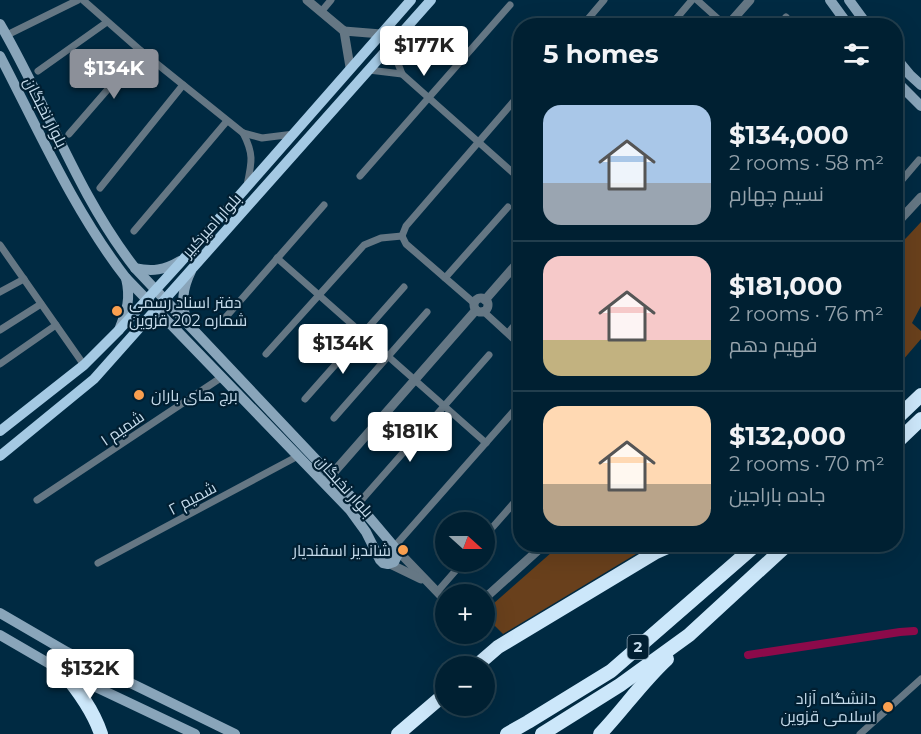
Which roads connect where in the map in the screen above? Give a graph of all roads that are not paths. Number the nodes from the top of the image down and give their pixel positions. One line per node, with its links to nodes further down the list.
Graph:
1 (78, 0): 25 (street)
2 (83, 0): 21 (street)
3 (307, 0): 14 (street)
4 (332, 0): 14 (street)
5 (411, 0): 24 (main road, بلوار امیرکبیر)
6 (431, 0): 26 (main road, بلوار امیرکبیر)
7 (604, 0): 15 (street)
8 (692, 0): 16 (street)
9 (697, 0): 17 (street)
10 (750, 0): 18 (street)
11 (830, 0): 19 (main road)
12 (849, 0): 20 (main road)
13 (510, 5): 37 (street)
14 (321, 12): 23 (street)
15 (589, 18)
16 (676, 18)
17 (718, 18)
18 (734, 18)
19 (843, 18)
20 (862, 18)
21 (107, 22): 27 (street); 32 (street)
22 (0, 24): 25 (main road, بلوار نخبگان)
23 (344, 31): 24 (street); 30 (street)
24 (381, 34): 30 (main road, بلوار امیرکبیر)
25 (7, 35): 60 (main road, بلوار نخبگان)
26 (391, 45): 31 (main road, بلوار امیرکبیر); 33 (street)
27 (141, 51): 35 (street); 42 (street)
28 (0, 56): 63 (main road, بلوار نخبگان)
29 (903, 66): 34 (main road)
30 (350, 67): 43 (main road, بلوار امیرکبیر)
31 (369, 70): 33 (street); 62 (main road, بلوار امیرکبیر)
32 (38, 71)
33 (402, 74): 37 (street)
34 (921, 85)
35 (183, 86): 40 (street); 49 (street)
36 (903, 88): 39 (main road)
37 (429, 98): 44 (street); 47 (street)
38 (513, 102): 44 (street)
39 (921, 106)
40 (227, 121): 41 (street); 55 (street)
41 (243, 133): 43 (street); 50 (street)
42 (69, 134)
43 (294, 134): 50 (main road, بلوار امیرکبیر)
44 (478, 142): 46 (street); 56 (street)
45 (919, 160): 48 (street)
46 (513, 173)
47 (360, 176)
48 (903, 179)
49 (100, 188)
50 (246, 188): 59 (main road, بلوار امیرکبیر)
51 (921, 197): 54 (street)
52 (324, 205): 58 (street)
53 (508, 207): 65 (street)
54 (903, 216)
55 (134, 231)
56 (402, 236): 65 (street); 69 (street)
57 (0, 245): 64 (street)
58 (277, 258): 69 (street); 76 (street)
59 (181, 261): 60 (main road); 62 (main road); 67 (main road, بلوار امیرکبیر)
60 (135, 268): 67 (main road, بلوار نخبگان)
61 (513, 268): 73 (street)
62 (191, 271): 71 (main road, بلوار امیرکبیر); 77 (main road)
63 (126, 278): 70 (main road, بلوار نخبگان); 81 (main road)
64 (24, 279): 68 (street); 72 (street)
65 (445, 279): 73 (street)
66 (404, 287): 83 (street)
67 (155, 290): 70 (main road, بلوار امیرکبیر); 71 (main road, بلوار نخبگان)
68 (0, 292)
69 (318, 295): 83 (street); 85 (street)
70 (146, 299): 74 (main road, بلوار نخبگان); 81 (main road, بلوار امیرکبیر)
71 (164, 300): 74 (main road, بلوار امیرکبیر); 77 (main road, بلوار نخبگان)
72 (41, 304): 78 (street); 80 (street)
73 (478, 308): 82 (street); 91 (street)
74 (156, 309): 90 (main road, بلوار نخبگان); 102 (main road, بلوار امیرکبیر)
75 (427, 312): 87 (street)
76 (225, 318)
77 (187, 323): 104 (main road, بلوار نخبگان)
78 (56, 325): 88 (street); 89 (street)
79 (513, 327): 82 (street)
80 (0, 330)
81 (119, 330): 89 (main road, بلوار امیرکبیر)
82 (507, 333): 84 (street)
83 (362, 334): 87 (street); 93 (street)
84 (513, 339)
85 (266, 354)
86 (489, 355): 94 (street)
87 (388, 356): 91 (street); 97 (street)
88 (0, 364)
89 (84, 365): 99 (main road, بلوار امیرکبیر)
90 (222, 377): 103 (main road, بلوار نخبگان); 105 (street, شمیم ۱)
91 (415, 381): 94 (street); 104 (street)
92 (921, 395): 96 (highway)
93 (305, 399)
94 (444, 406): 101 (street); 106 (street)
95 (513, 412): 101 (street)
96 (903, 412)
97 (333, 418)
98 (921, 419): 100 (highway)
99 (0, 431)
100 (903, 436)
101 (486, 443): 109 (street)
102 (0, 456)
103 (298, 456): 104 (main road, بلوار نخبگان); 114 (street, شمیم ۲)
104 (328, 479): 106 (main road, بلوار نخبگان); 115 (main road, بلوار نخبگان)
105 (37, 500)
106 (358, 504): 109 (main road, بلوار نخبگان)
107 (513, 504): 108 (street)
108 (495, 524)
109 (395, 548): 115 (main road); 117 (street)
110 (536, 552): 119 (street)
111 (656, 552): 124 (highway)
112 (748, 552): 132 (highway, 2)
113 (779, 552): 123 (highway, 2)
114 (98, 564)
115 (390, 564): 117 (street)
116 (454, 572): 118 (street)
117 (429, 583): 120 (street)
118 (444, 584)
119 (495, 589)
120 (435, 590)
121 (0, 613): 130 (main road)
122 (0, 635): 125 (main road)
123 (689, 635): 133 (highway, 2); 134 (highway)
124 (488, 656)
125 (62, 671): 128 (highway); 129 (main road)
126 (921, 679): 135 (street)
127 (435, 702): 131 (highway)
128 (100, 734)
129 (195, 734)
130 (235, 734)
131 (398, 734)
132 (507, 734)
133 (542, 734)
134 (600, 734)
135 (860, 734)

